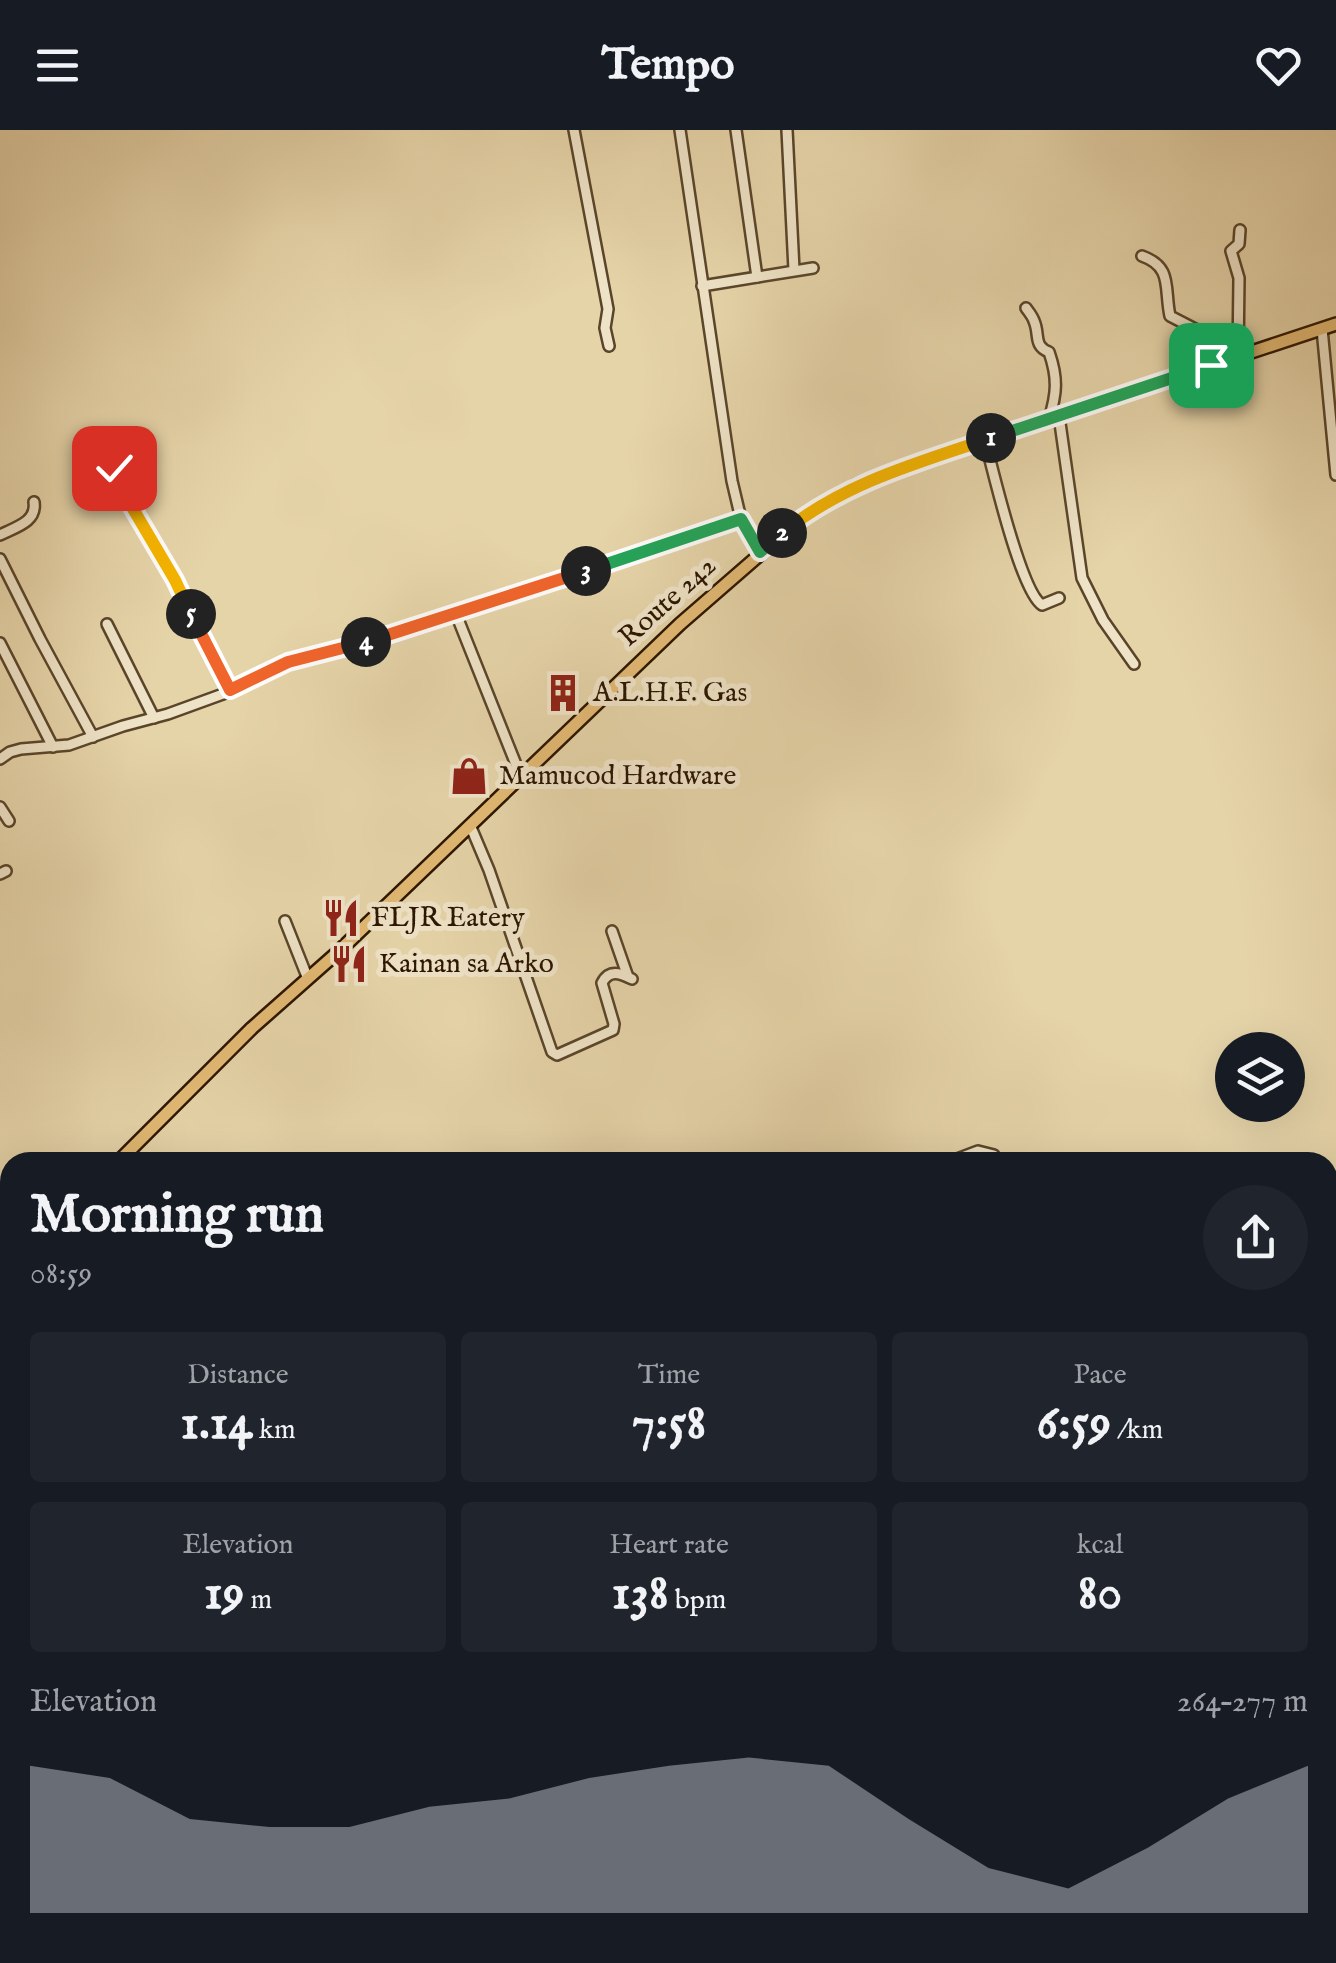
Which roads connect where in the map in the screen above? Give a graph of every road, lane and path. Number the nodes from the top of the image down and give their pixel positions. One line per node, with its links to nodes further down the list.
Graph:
1 (574, 130): 14 (street)
2 (680, 130): 10 (street)
3 (736, 130): 9 (street)
4 (788, 130): 8 (street)
5 (1240, 230): 15 (street)
6 (1142, 256): 16 (street)
7 (813, 268): 8 (street)
8 (794, 270): 9 (street)
9 (758, 277): 10 (street)
10 (702, 286): 22 (street)
11 (1026, 308): 17 (street)
12 (1336, 324): 13 (main road, Route 242)
13 (1322, 329): 15 (main road, Route 242); 20 (street)
14 (608, 346)
15 (1238, 356): 16 (main road, Route 242)
16 (1214, 364): 17 (main road, Route 242)
17 (1054, 417): 18 (main road, Route 242); 30 (street)
18 (985, 440): 24 (main road, Route 242); 26 (street)
19 (111, 453): 31 (street)
20 (1336, 475)
21 (34, 502): 23 (street)
22 (741, 519): 24 (street); 27 (street)
23 (0, 535)
24 (760, 552): 36 (main road, Route 242)
25 (0, 559): 33 (street)
26 (1059, 598)
27 (456, 614): 31 (street); 36 (street)
28 (108, 624): 32 (street)
29 (0, 643): 34 (street)
30 (1134, 664)
31 (230, 690): 32 (street)
32 (154, 718): 33 (street)
33 (93, 737): 34 (street)
34 (53, 747): 35 (street)
35 (0, 759)
36 (521, 776): 39 (main road, Route 242)
37 (0, 806): 38 (street)
38 (8, 822)
39 (470, 826): 41 (street); 42 (main road, Route 242)
40 (285, 921): 42 (street)
41 (612, 931)
42 (308, 979): 43 (main road, Route 242)
43 (128, 1152)

